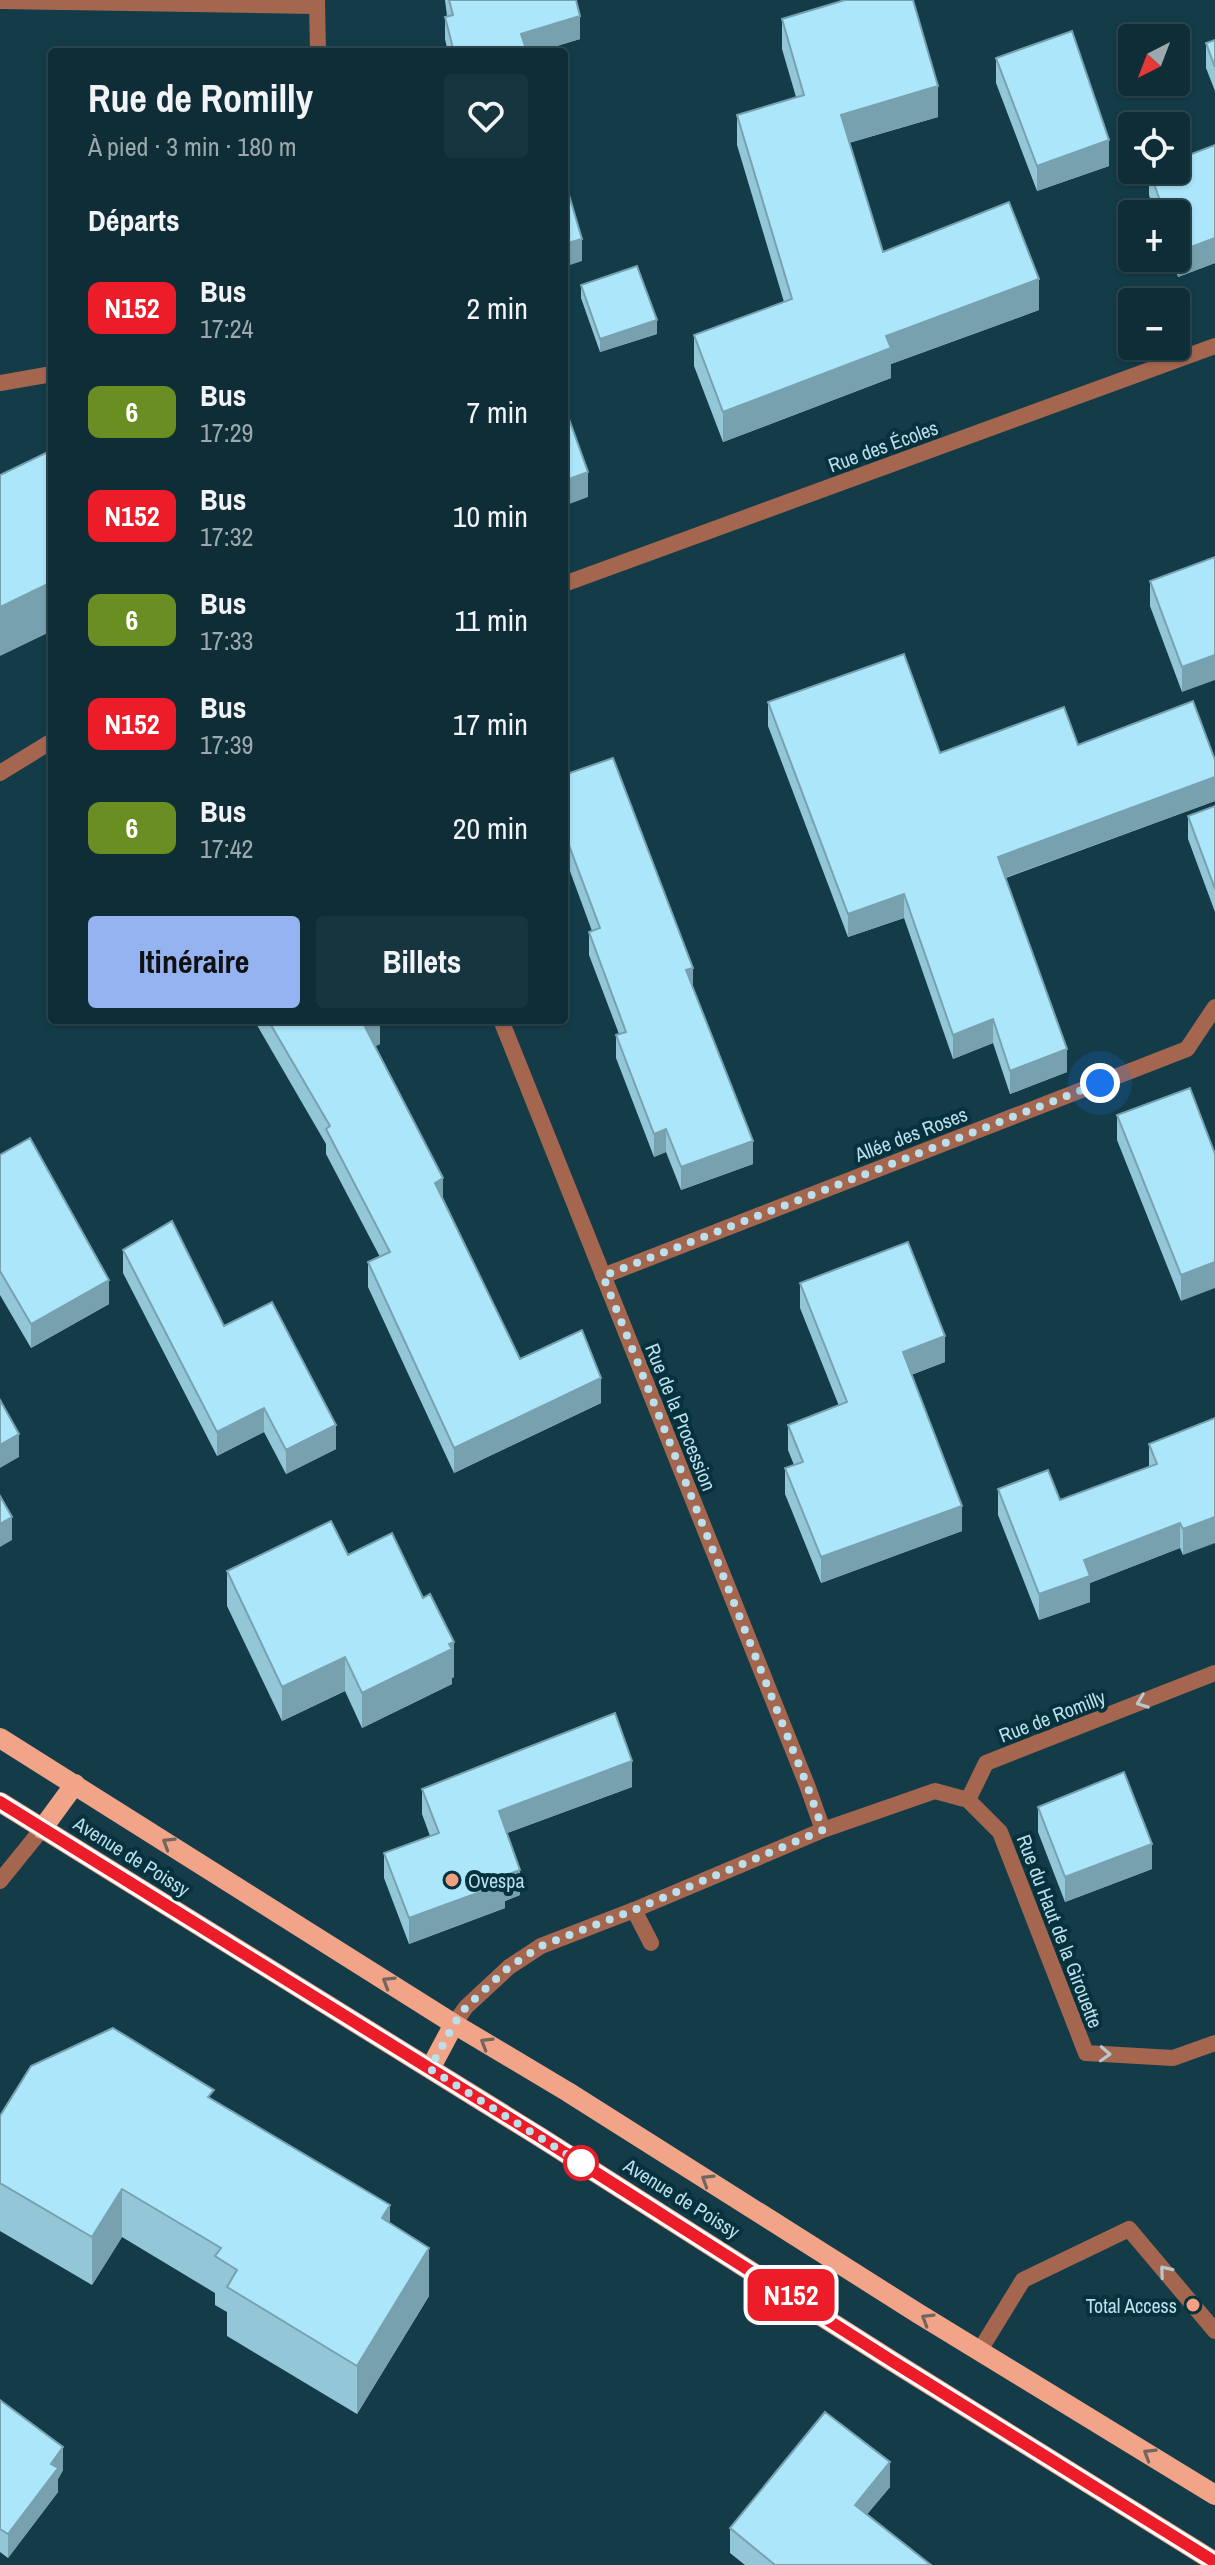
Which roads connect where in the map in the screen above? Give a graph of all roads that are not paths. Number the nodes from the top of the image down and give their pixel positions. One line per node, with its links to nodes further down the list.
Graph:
1 (0, 1): 2 (street)
2 (317, 3): 3 (street)
3 (318, 48)
4 (1215, 346): 7 (street, Rue des Écoles)
5 (48, 375): 6 (street)
6 (0, 383)
7 (568, 583)
8 (48, 743): 9 (street)
9 (0, 773)
10 (1215, 1007): 12 (street, Allée des Roses)
11 (503, 1024): 12 (street, Rue de la Procession)
12 (603, 1276): 19 (street, Rue de la Procession)
13 (1215, 1673): 16 (street, Rue de Romilly, one-way to 16)
14 (0, 1738): 15 (main road, Avenue de Poissy)
15 (75, 1784): 18 (main road); 23 (main road, Avenue de Poissy, one-way to 15)
16 (968, 1800): 19 (street); 24 (street, Rue du Haut de la Girouette, one-way to 24)
17 (0, 1802): 18 (main road, Avenue de Poissy)
18 (42, 1829): 20 (street); 25 (main road, Avenue de Poissy)
19 (823, 1830): 21 (street)
20 (0, 1881)
21 (634, 1910): 22 (street); 23 (street)
22 (651, 1943)
23 (454, 2024): 25 (main road); 27 (main road, Avenue de Poissy, one-way to 23)
24 (1215, 2043)
25 (430, 2069): 29 (main road, Avenue de Poissy)
26 (1215, 2331): 27 (street, one-way to 27)
27 (980, 2350): 28 (main road, Avenue de Poissy, one-way to 27)
28 (1215, 2495)
29 (1215, 2562)

